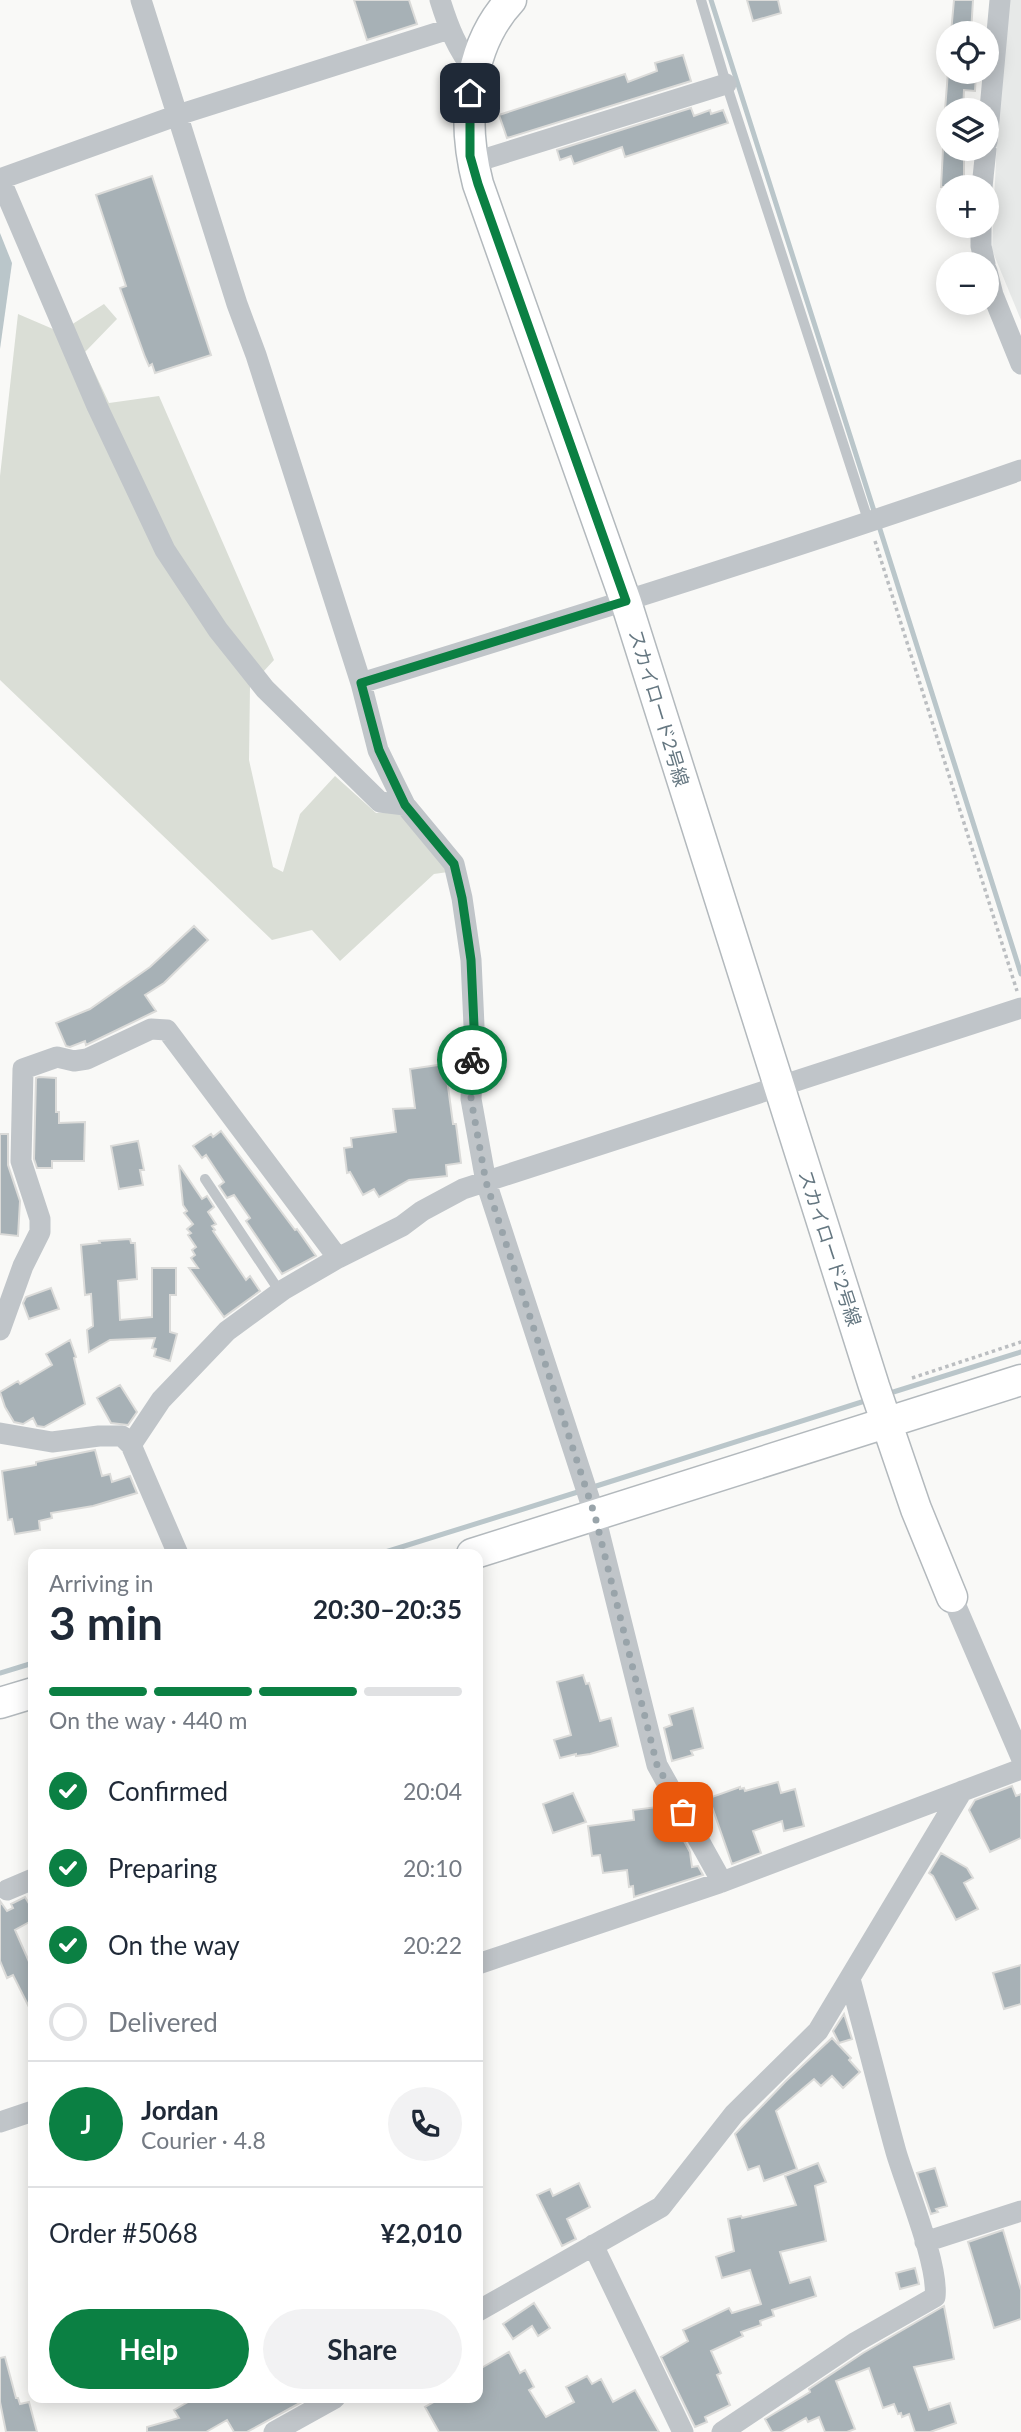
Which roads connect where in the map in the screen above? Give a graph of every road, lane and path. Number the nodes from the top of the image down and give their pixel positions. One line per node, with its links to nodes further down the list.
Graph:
1 (141, 0): 10 (street)
2 (440, 0): 6 (street)
3 (511, 0): 7 (street, スカイロード2号線)
4 (701, 0): 8 (lane)
5 (1000, 0): 9 (street)
6 (449, 29): 7 (street); 10 (street)
7 (474, 70): 11 (street, スカイロード2号線)
8 (726, 84): 11 (street); 16 (lane)
9 (991, 98)
10 (178, 115): 12 (street); 18 (street)
11 (472, 163): 17 (street, スカイロード2号線)
12 (0, 179): 19 (street)
13 (999, 310): 14 (street)
14 (1021, 364)
15 (1021, 470): 16 (street)
16 (875, 521): 17 (street); 20 (path)
17 (626, 601): 18 (street); 22 (street, スカイロード2号線)
18 (361, 683): 19 (street)
19 (405, 805): 24 (street)
20 (1021, 1003)
21 (1021, 1008): 22 (street)
22 (778, 1086): 24 (street); 31 (street, スカイロード2号線)
23 (205, 1179): 26 (lane)
24 (486, 1182): 25 (street); 34 (street)
25 (338, 1258): 26 (street); 27 (street)
26 (280, 1292): 33 (street)
27 (0, 1330)
28 (1021, 1342): 29 (path)
29 (912, 1378)
30 (1021, 1380): 31 (street)
31 (880, 1404): 34 (street); 37 (street, スカイロード2号線)
32 (0, 1433): 33 (street)
33 (131, 1445): 35 (street)
34 (589, 1499): 36 (street); 44 (street)
35 (176, 1549)
36 (483, 1549)
37 (952, 1597): 40 (street)
38 (28, 1695): 39 (street)
39 (0, 1703)
40 (1021, 1757)
41 (1021, 1769): 42 (street)
42 (962, 1791): 44 (street); 47 (street)
43 (28, 1882): 45 (street)
44 (722, 1882): 46 (street)
45 (7, 1890)
46 (483, 1962)
47 (850, 1979): 51 (street); 52 (street)
48 (28, 2113): 49 (street)
49 (0, 2122)
50 (1021, 2211): 51 (street)
51 (925, 2242): 57 (street)
52 (593, 2245): 53 (street); 56 (street)
53 (483, 2308)
54 (326, 2403): 55 (street)
55 (274, 2432)
56 (683, 2432)
57 (722, 2432)

